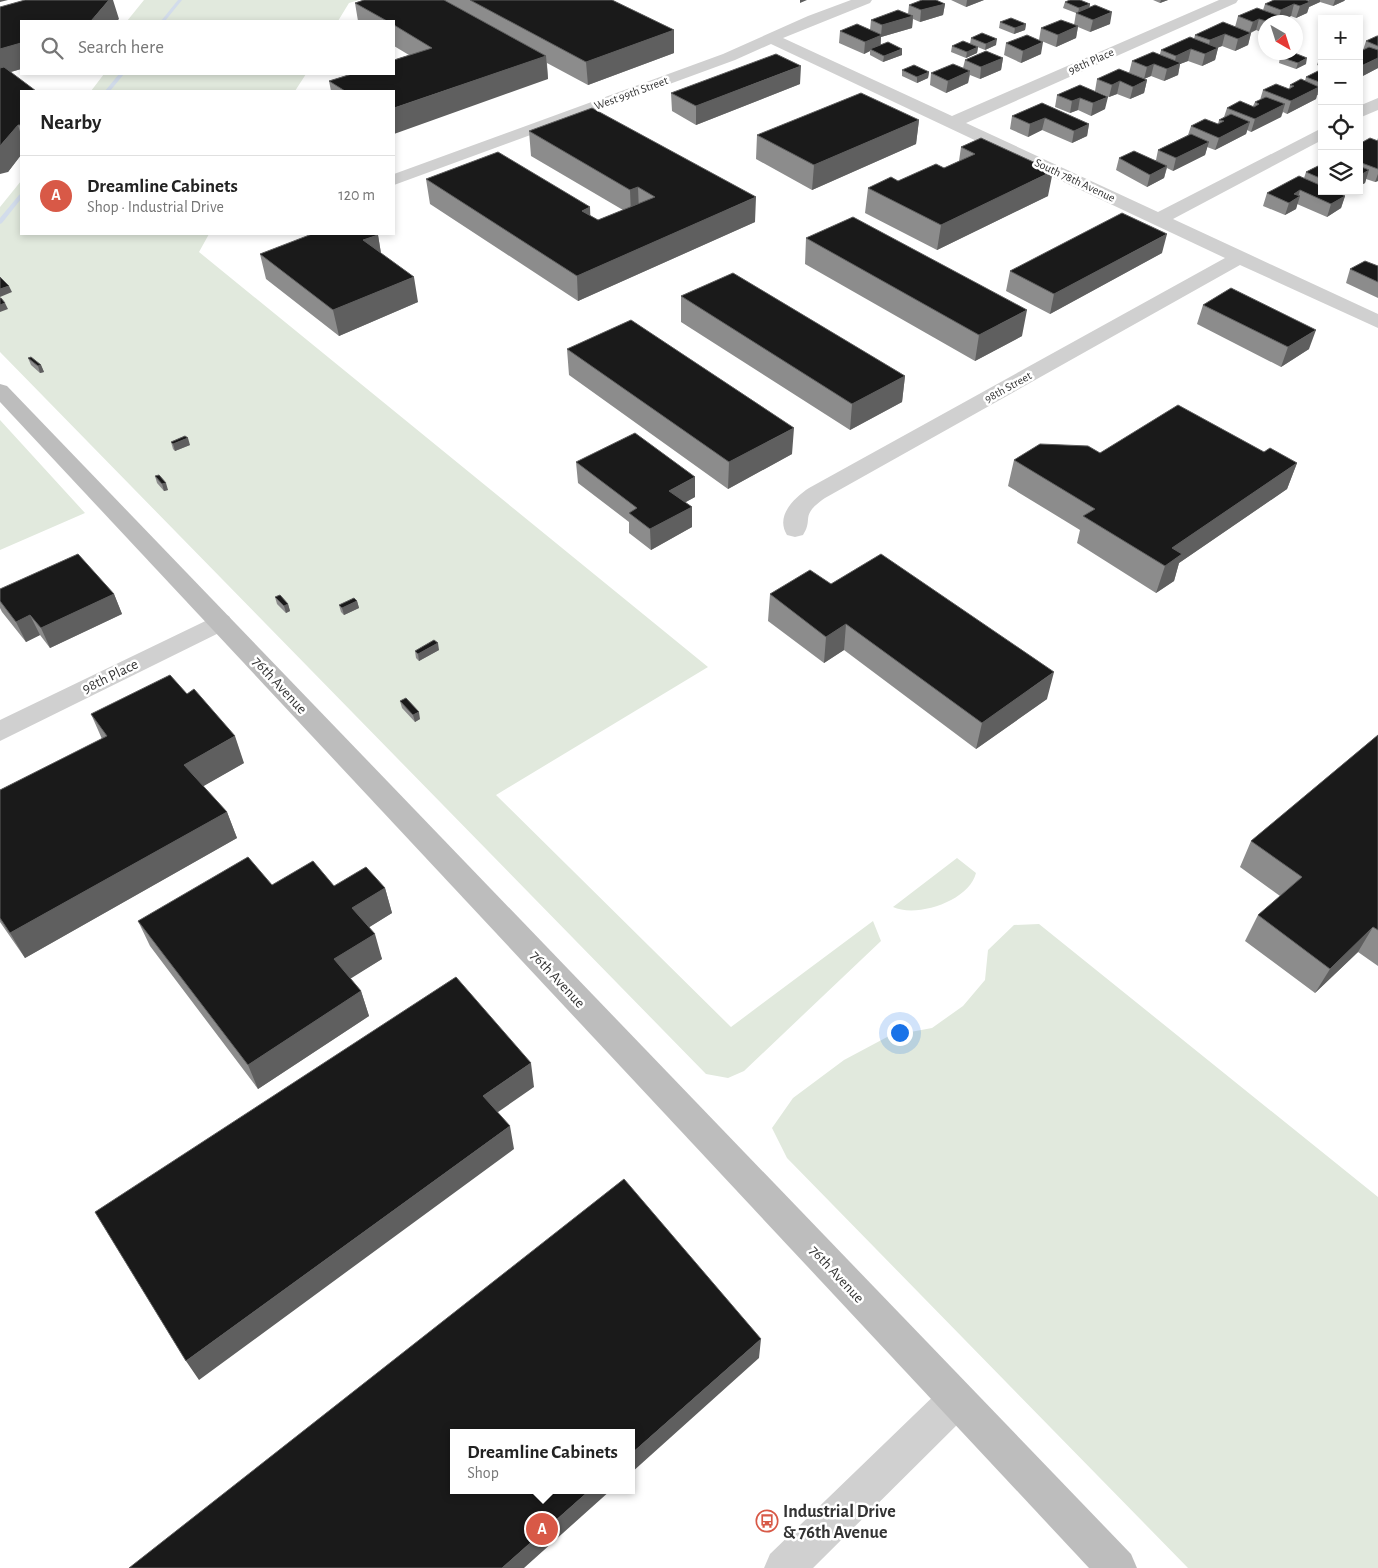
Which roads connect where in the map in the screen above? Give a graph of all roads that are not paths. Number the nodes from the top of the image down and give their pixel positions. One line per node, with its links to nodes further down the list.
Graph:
1 (865, 0): 3 (street, West 99th Street)
2 (1231, 0): 6 (street, 98th Place)
3 (772, 38): 6 (street, South 78th Avenue); 8 (street, West 99th Street)
4 (1378, 103): 5 (street)
5 (1363, 111)
6 (951, 123): 9 (street, South 78th Avenue)
7 (1318, 135): 9 (street)
8 (395, 180)
9 (1158, 218): 10 (street, South 78th Avenue)
10 (1240, 257): 11 (street, South 78th Avenue); 13 (street, 98th Street)
11 (1378, 322)
12 (0, 390): 14 (street, 76th Avenue)
13 (795, 530)
14 (220, 622): 15 (street, 98th Place); 16 (street, 76th Avenue)
15 (0, 731)
16 (956, 1400): 17 (street); 18 (street, 76th Avenue)
17 (784, 1568)
18 (1117, 1568)

